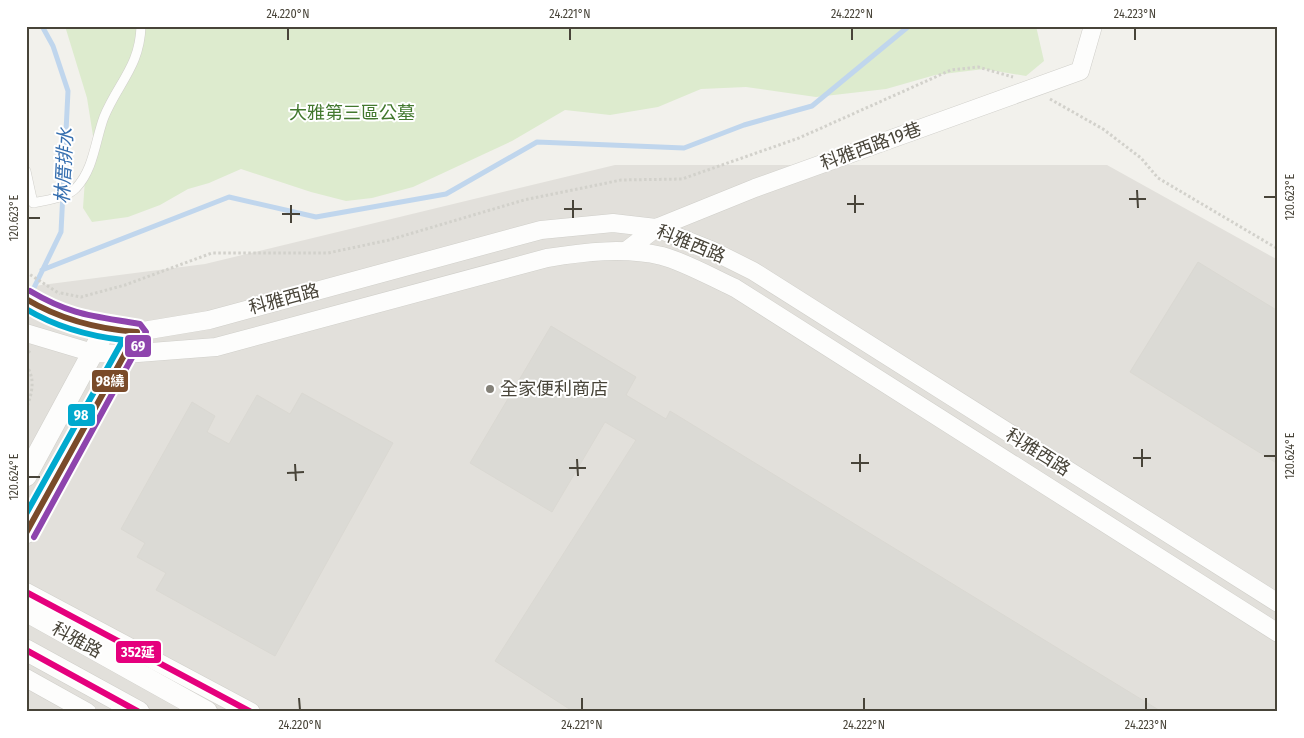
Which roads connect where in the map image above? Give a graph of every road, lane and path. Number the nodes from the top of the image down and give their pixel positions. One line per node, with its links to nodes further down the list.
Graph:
1 (141, 26): 4 (lane)
2 (1093, 26): 3 (street, 科雅西路19巷)
3 (1034, 88): 5 (street, 科雅西路19巷); 6 (path); 8 (path)
4 (26, 171)
5 (656, 228): 7 (street, 科雅西路19巷); 11 (street, 科雅西路); 20 (street, 科雅西路)
6 (1278, 249)
7 (626, 251): 14 (street, 科雅西路); 22 (street, 科雅西路)
8 (60, 293)
9 (26, 299): 10 (street, 科雅西路)
10 (106, 330): 11 (street, 科雅西路); 13 (street)
11 (137, 332): 14 (street)
12 (26, 333): 13 (street, 科雅西路)
13 (93, 353): 14 (street, 科雅西路); 17 (street)
14 (124, 354): 18 (street)
15 (26, 365): 16 (path)
16 (26, 409)
17 (26, 476)
18 (26, 533)
19 (26, 592): 28 (street, 科雅路)
20 (1278, 604)
21 (26, 611): 27 (street, 科雅路)
22 (1278, 633)
23 (26, 650): 26 (street, 科雅路)
24 (26, 678): 25 (street)
25 (87, 712)
26 (139, 712)
27 (208, 712)
28 (251, 712)

